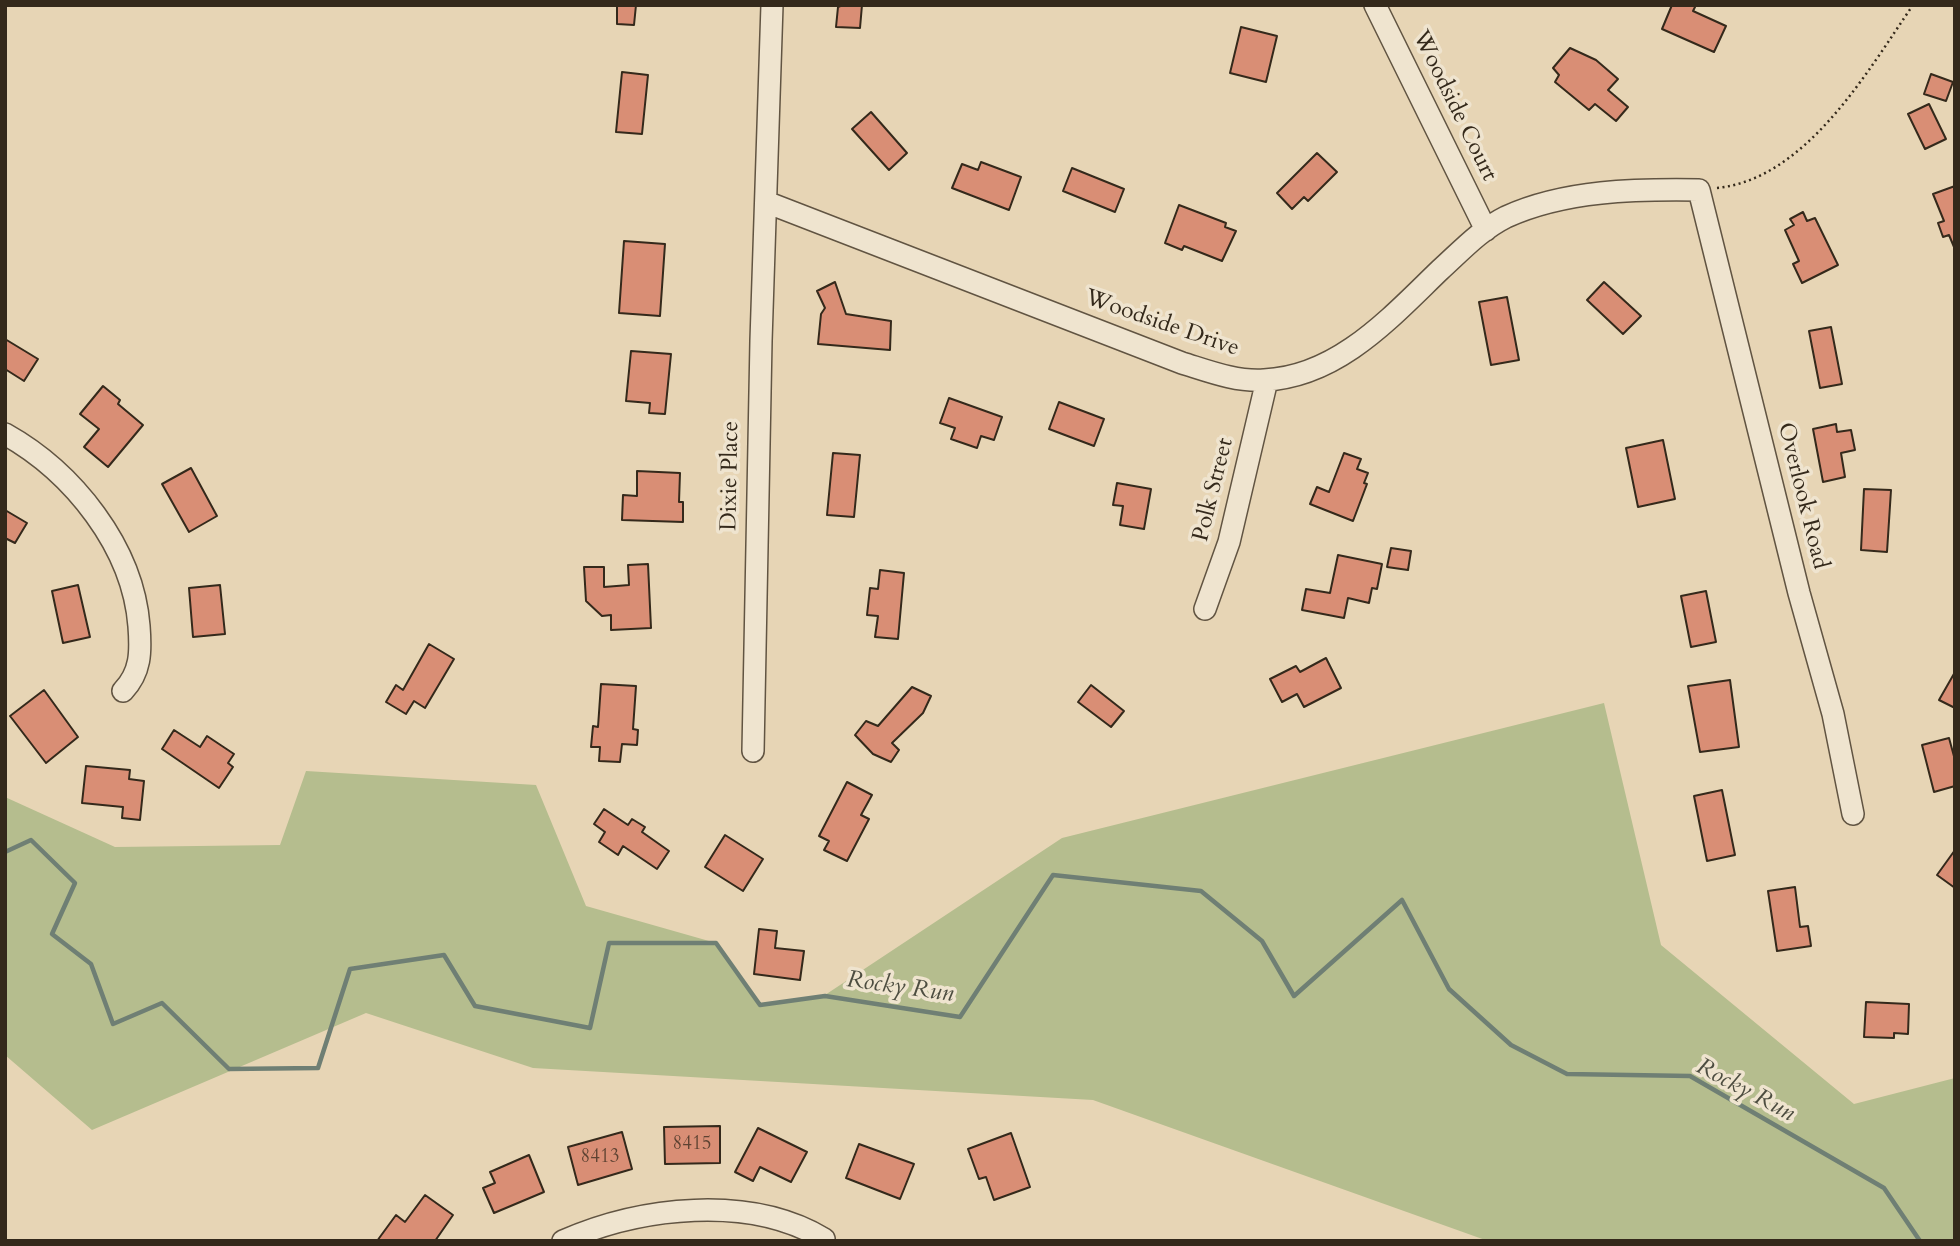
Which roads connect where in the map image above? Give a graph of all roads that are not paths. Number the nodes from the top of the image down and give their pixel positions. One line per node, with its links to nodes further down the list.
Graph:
1 (772, 5): 4 (street)
2 (1375, 5): 5 (street, Woodside Court)
3 (1699, 190): 5 (street, Woodside Drive); 11 (street, Overlook Road)
4 (766, 202): 6 (street, Woodside Drive); 10 (street, Dixie Place)
5 (1486, 230): 6 (street, Woodside Drive)
6 (1267, 380): 8 (street, Polk Street)
7 (5, 434): 9 (street)
8 (1205, 609)
9 (123, 691)
10 (752, 751)
11 (1853, 814)
12 (824, 1239): 13 (street)
13 (563, 1241)

